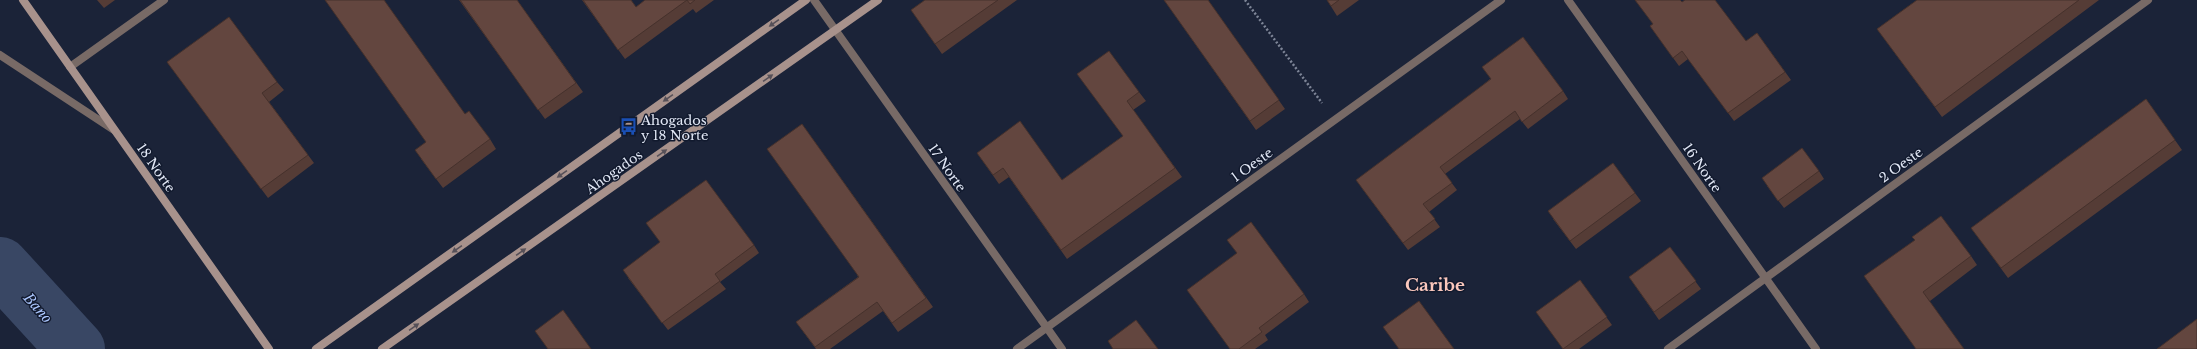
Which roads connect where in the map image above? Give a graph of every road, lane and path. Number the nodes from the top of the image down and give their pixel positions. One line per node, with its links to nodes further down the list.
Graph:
1 (23, 0): 12 (main road, 18 Norte)
2 (164, 0): 12 (street)
3 (806, 0): 18 (main road, one-way to 18)
4 (814, 0): 10 (street, 17 Norte)
5 (878, 0): 10 (main road, Ahogados)
6 (1245, 0): 13 (path)
7 (1501, 0): 13 (street, 1 Oeste)
8 (1568, 0): 15 (street, 16 Norte)
9 (2148, 0): 15 (street, 2 Oeste)
10 (836, 31): 16 (street, 17 Norte); 19 (main road, Ahogados, one-way to 10)
11 (0, 56): 14 (street)
12 (70, 67): 14 (main road, 18 Norte)
13 (1334, 120): 16 (street, 1 Oeste)
14 (114, 130): 17 (main road, 18 Norte)
15 (1766, 278): 22 (street, 2 Oeste); 23 (street, 16 Norte)
16 (1046, 328): 20 (street, 1 Oeste); 21 (street, 17 Norte)
17 (269, 349)
18 (316, 349)
19 (382, 349)
20 (1017, 349)
21 (1062, 349)
22 (1668, 349)
23 (1816, 349)

